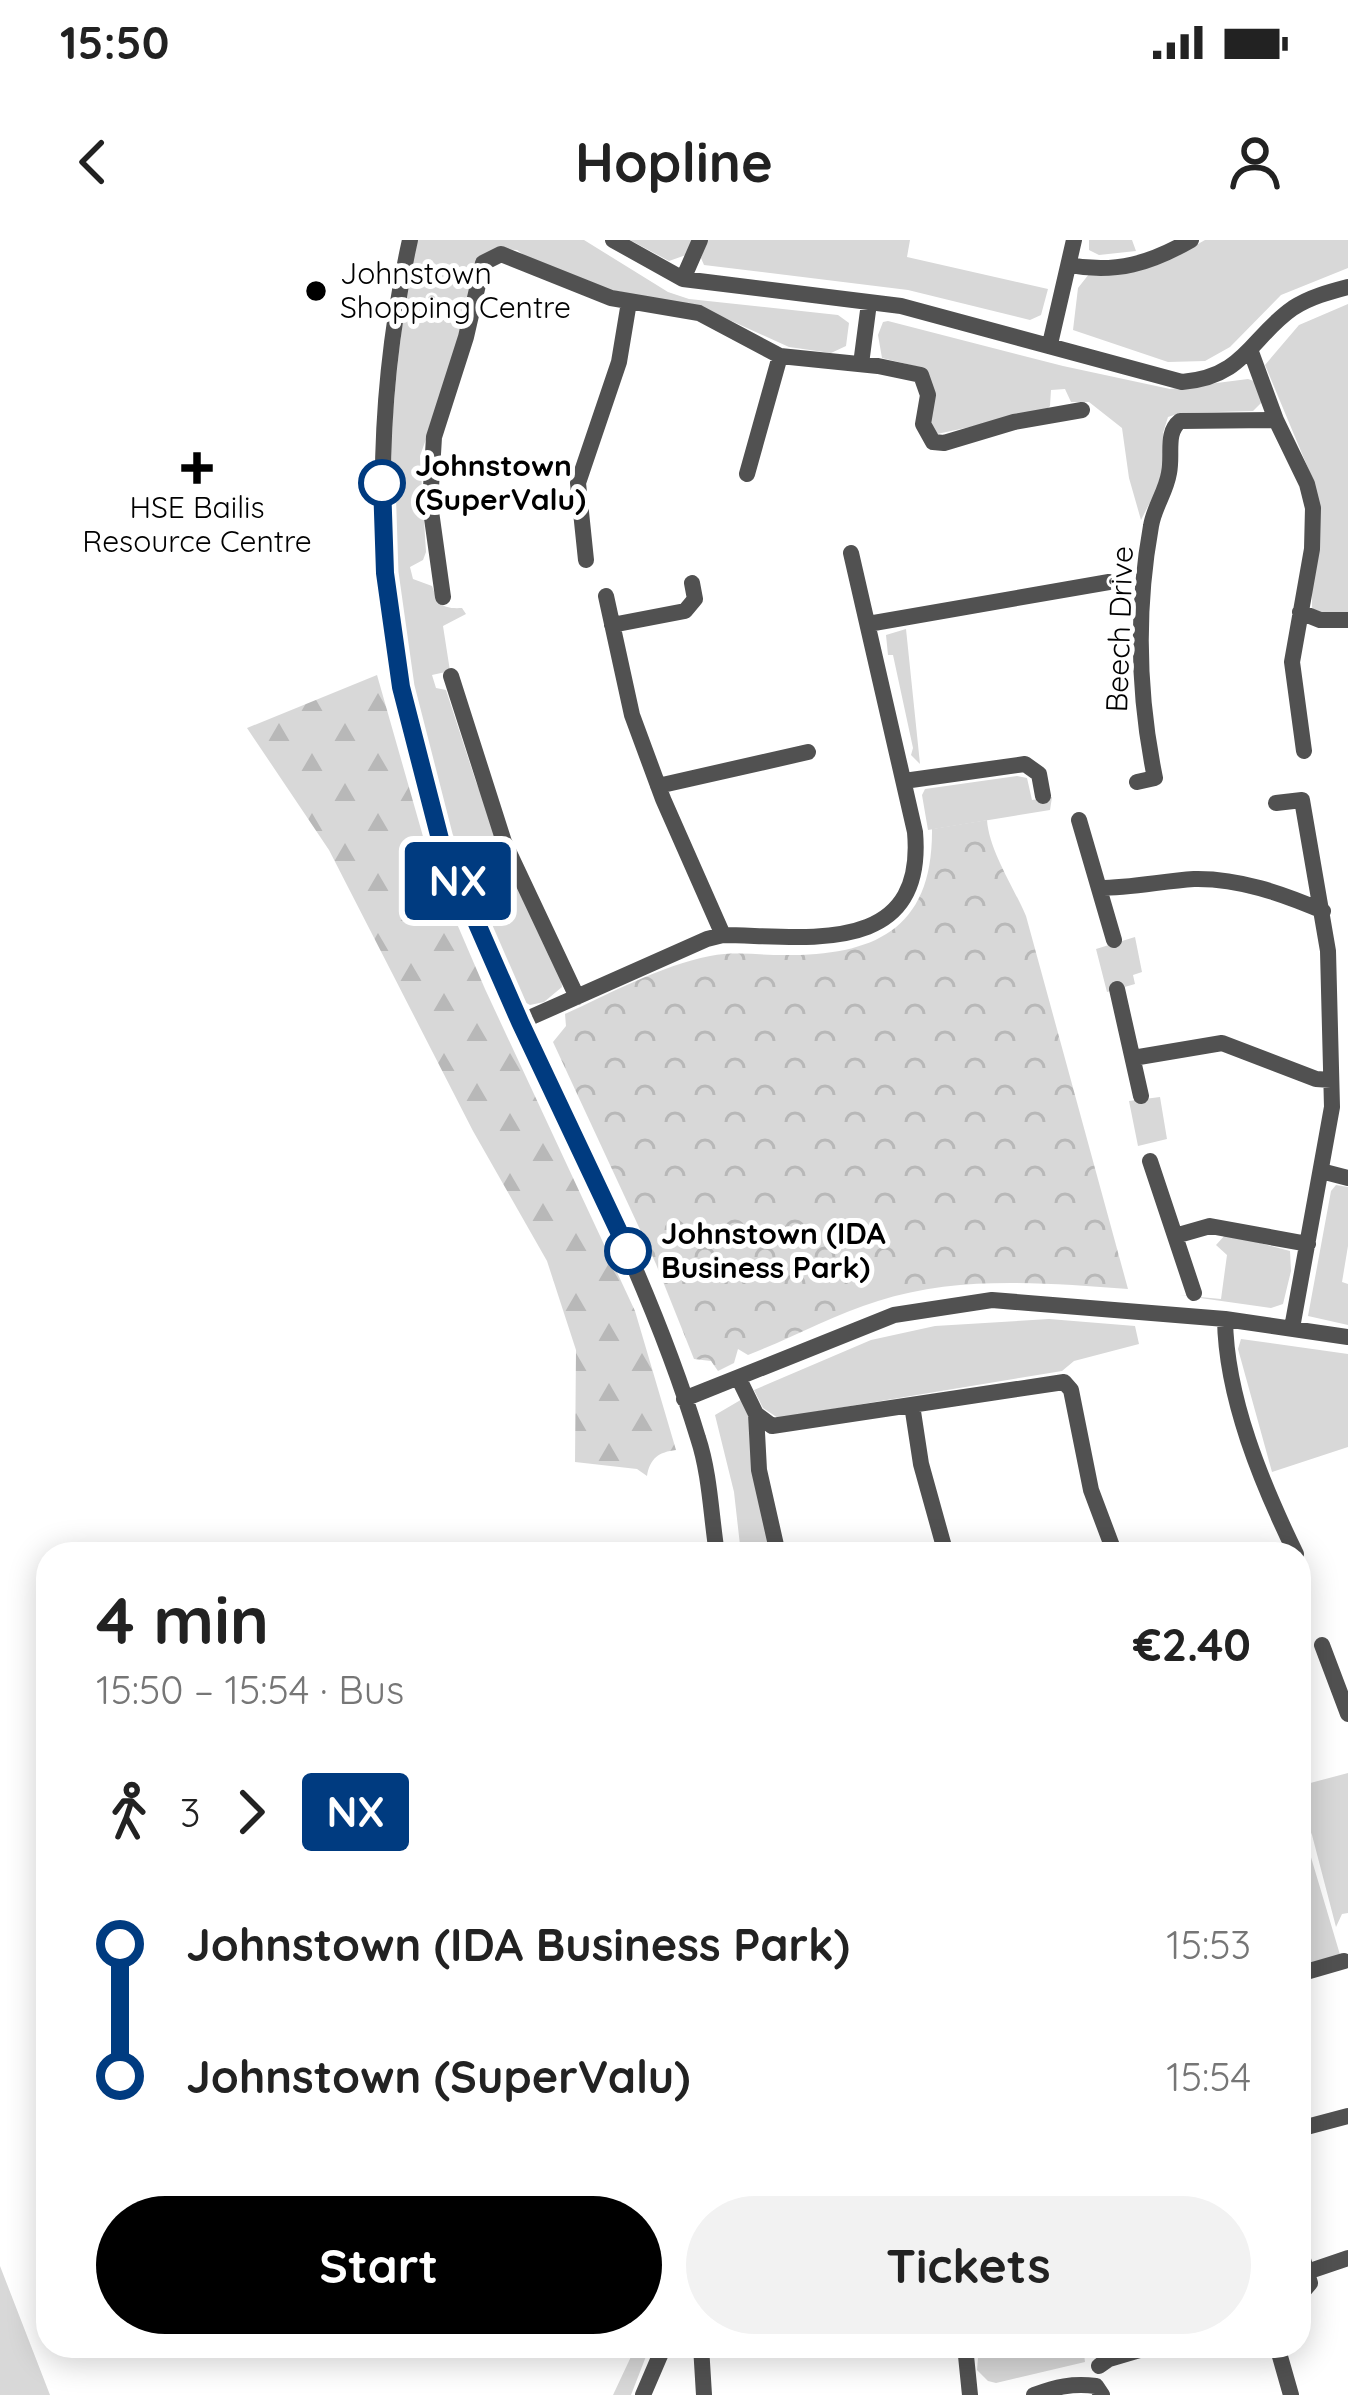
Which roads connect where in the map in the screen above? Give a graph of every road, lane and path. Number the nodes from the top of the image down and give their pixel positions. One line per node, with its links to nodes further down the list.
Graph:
1 (410, 240): 44 (street)
2 (613, 240): 7 (street)
3 (700, 240): 7 (street)
4 (1074, 240): 6 (street)
5 (1191, 240): 6 (street)
6 (1069, 265): 11 (street)
7 (683, 279): 10 (street)
8 (1348, 287): 12 (street)
9 (629, 302): 13 (street); 19 (street); 23 (street)
10 (868, 303): 11 (street); 14 (street)
11 (1050, 344): 12 (street)
12 (1251, 352): 16 (street)
13 (780, 356): 14 (street); 17 (street)
14 (861, 364): 15 (street)
15 (1068, 406)
16 (1276, 420): 24 (street); 32 (street, Beech Drive)
17 (747, 474)
18 (850, 553): 26 (street)
19 (586, 560)
20 (1109, 582): 26 (street)
21 (692, 583): 27 (street)
22 (606, 596): 27 (street)
23 (442, 597)
24 (1300, 612): 25 (street); 29 (street)
25 (1348, 620)
26 (868, 624): 31 (street)
27 (612, 625): 33 (street)
28 (451, 676): 42 (street)
29 (1304, 751)
30 (808, 752): 33 (street)
31 (904, 781): 34 (street); 39 (street)
32 (1137, 782)
33 (658, 786): 39 (street)
34 (1043, 796)
35 (1276, 803): 38 (street)
36 (1079, 820): 37 (street)
37 (1100, 888): 38 (street); 40 (street)
38 (1323, 911): 43 (street)
39 (722, 935): 42 (street)
40 (1114, 940)
41 (1117, 988): 45 (street)
42 (578, 997): 44 (street)
43 (1340, 1012): 46 (street)
44 (520, 1022): 58 (street)
45 (1133, 1058): 46 (street); 47 (street)
46 (1331, 1080): 49 (street)
47 (1141, 1096)
48 (1150, 1161): 51 (street)
49 (1322, 1172): 50 (street); 52 (street)
50 (1348, 1178)
51 (1175, 1236): 52 (street); 53 (street)
52 (1308, 1244): 55 (street)
53 (1194, 1293)
54 (1225, 1319): 55 (street); 57 (street); 65 (street)
55 (1292, 1328): 56 (street)
56 (1348, 1337)
57 (739, 1379): 58 (street); 60 (street)
58 (684, 1399): 61 (street)
59 (912, 1405): 60 (street); 63 (street); 64 (street)
60 (756, 1414): 62 (street)
61 (714, 1542)
62 (775, 1542)
63 (943, 1542)
64 (1110, 1542)
65 (1289, 1542)
66 (1322, 1645): 67 (street)
67 (1348, 1714)
68 (1344, 1961): 69 (street)
69 (1311, 1971)
70 (1348, 2116): 71 (street)
71 (1311, 2126)
72 (1348, 2258): 73 (street)
73 (1311, 2271)
74 (659, 2358): 82 (street)
75 (701, 2358): 83 (street)
76 (966, 2358): 84 (street)
77 (1095, 2358): 80 (street)
78 (1112, 2358): 80 (street)
79 (1280, 2358): 86 (street)
80 (1099, 2366): 81 (street)
81 (1099, 2390): 85 (street)
82 (643, 2395)
83 (704, 2395)
84 (970, 2395)
85 (1034, 2395)
86 (1291, 2395)

